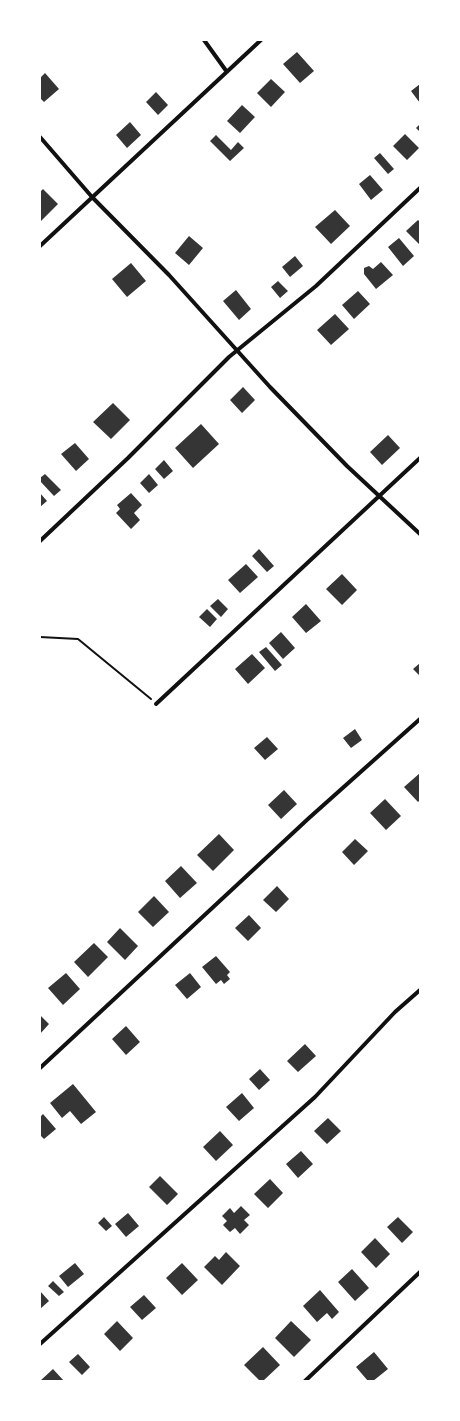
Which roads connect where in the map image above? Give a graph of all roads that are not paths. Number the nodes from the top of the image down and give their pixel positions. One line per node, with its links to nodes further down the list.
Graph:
1 (204, 40): 3 (street)
2 (261, 40): 3 (street)
3 (227, 72): 6 (street)
4 (40, 137): 6 (street)
5 (420, 188): 8 (street)
6 (92, 197): 7 (street); 8 (street)
7 (40, 246)
8 (237, 352): 10 (street); 12 (street)
9 (420, 458): 10 (street)
10 (380, 496): 11 (street); 13 (street)
11 (420, 534)
12 (40, 541)
13 (156, 704)
14 (420, 719): 16 (street)
15 (420, 990): 18 (street)
16 (40, 1068)
17 (420, 1272): 19 (street)
18 (40, 1344)
19 (305, 1381)

